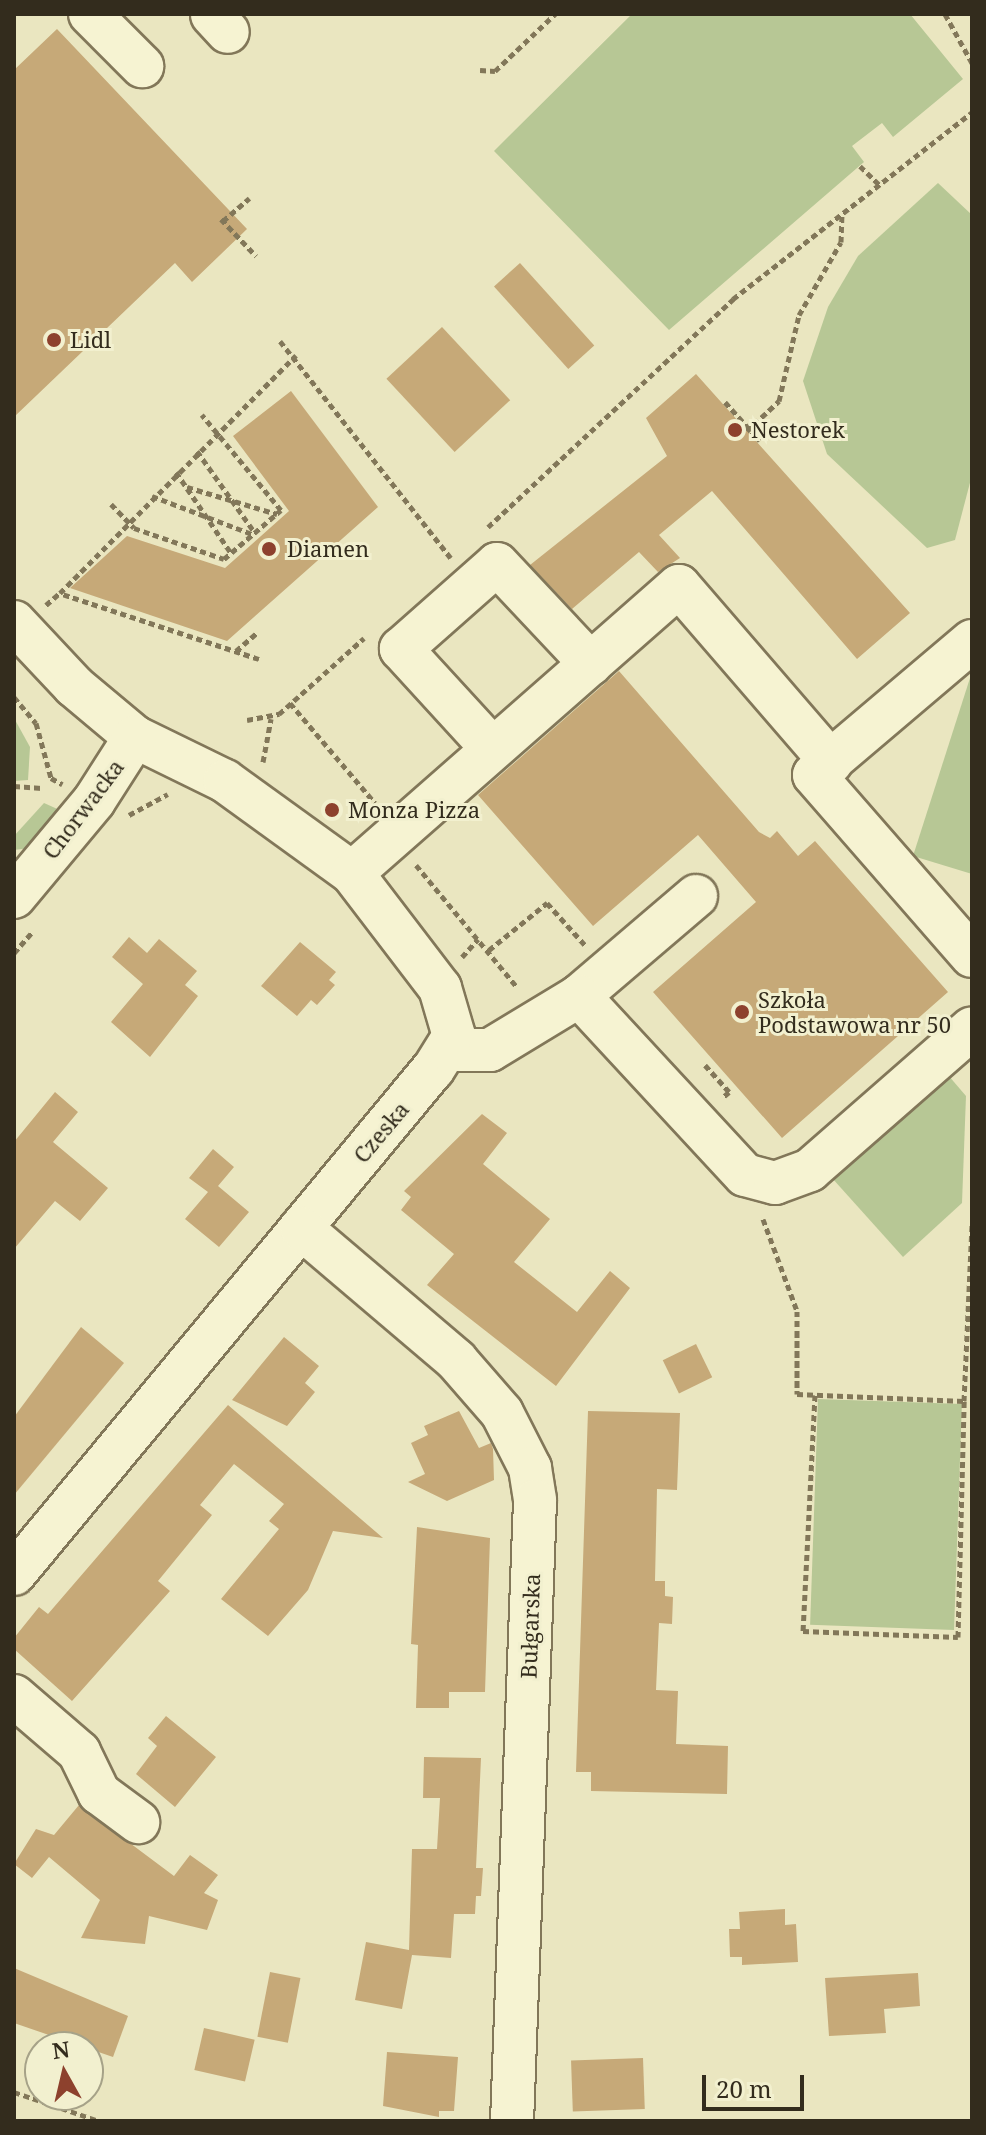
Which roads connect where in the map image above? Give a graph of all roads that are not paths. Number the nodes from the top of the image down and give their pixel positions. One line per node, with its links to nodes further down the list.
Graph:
1 (90, 14): 2 (street)
2 (142, 66)
3 (14, 622): 6 (street, Chorwacka)
4 (972, 641): 8 (street)
5 (591, 664): 7 (street); 7 (street); 8 (street)
6 (135, 737): 9 (street); 10 (street, Chorwacka)
7 (490, 746): 9 (street)
8 (831, 762): 12 (street)
9 (352, 873): 15 (street)
10 (18, 884)
11 (696, 896): 13 (street)
12 (972, 956)
13 (594, 984): 14 (street); 15 (street)
14 (972, 1028)
15 (448, 1050): 16 (street, Czeska)
16 (301, 1228): 17 (street, Czeska); 20 (street, Bułgarska)
17 (14, 1574)
18 (14, 1696): 19 (street)
19 (138, 1822)
20 (512, 2121)

